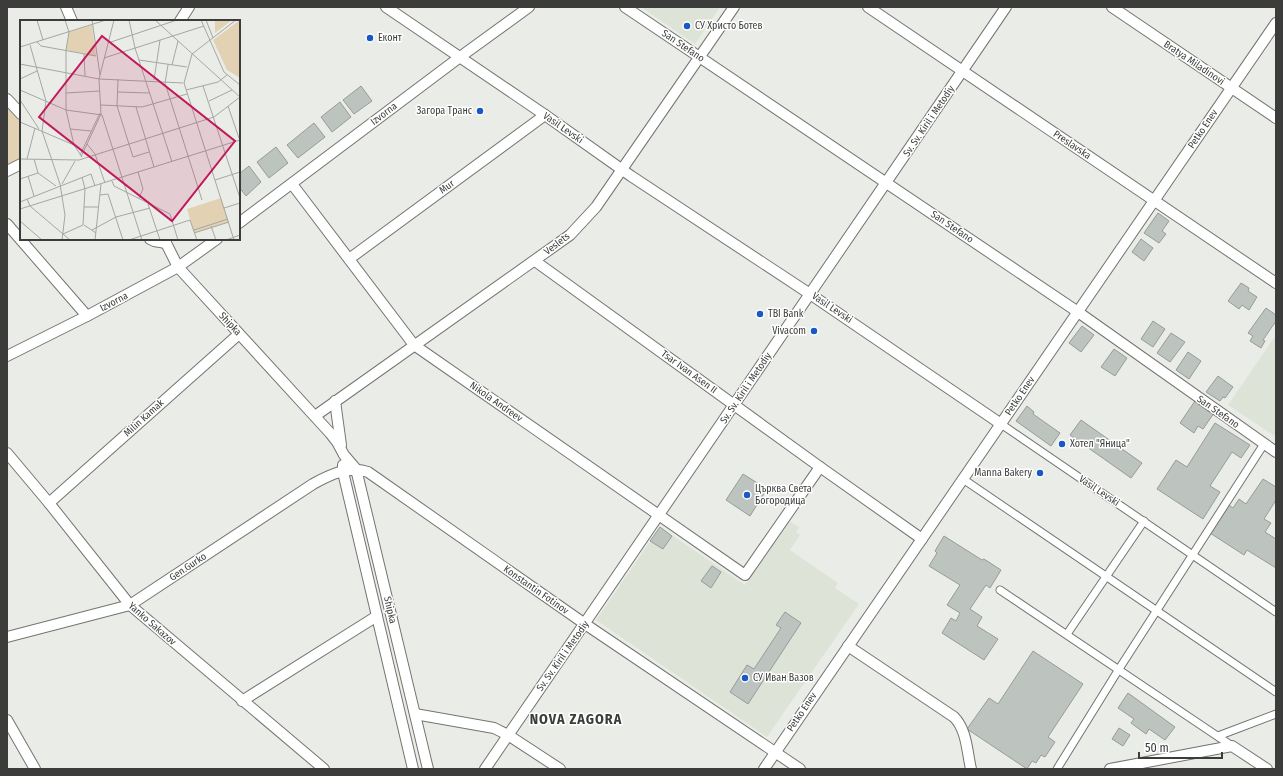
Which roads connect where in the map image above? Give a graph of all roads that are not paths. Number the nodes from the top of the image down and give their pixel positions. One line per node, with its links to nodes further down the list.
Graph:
1 (66, 7): 11 (street)
2 (189, 7): 12 (street)
3 (386, 7): 14 (street, Vasil Levski)
4 (530, 7): 10 (street, Izvorna)
5 (625, 7): 15 (street, San Stefano)
6 (734, 7): 15 (street, Veslets)
7 (868, 7): 16 (street, Preslavska)
8 (1006, 7): 16 (street, Sv. Sv. Kiril i Metodiy)
9 (1112, 7): 17 (street, Bratya Miladinovi)
10 (514, 11): 14 (street, Izvorna)
11 (72, 20)
12 (181, 20)
13 (1276, 23): 17 (street, Petko Enev)
14 (460, 57): 20 (street, Vasil Levski); 26 (street, Izvorna)
15 (699, 57): 23 (street, Veslets); 25 (street, San Stefano)
16 (962, 72): 25 (street, Sv. Sv. Kiril i Metodiy); 27 (street, Preslavska)
17 (1232, 88): 21 (street, Bratya Miladinovi); 27 (street, Petko Enev)
18 (7, 99): 19 (street)
19 (20, 113)
20 (545, 115): 23 (street, Vasil Levski); 35 (street, Mur)
21 (1276, 118)
22 (20, 164): 24 (street)
23 (622, 170): 36 (street, Veslets); 39 (street, Vasil Levski)
24 (7, 171)
25 (886, 183): 39 (street, Sv. Sv. Kiril i Metodiy); 40 (street, San Stefano)
26 (292, 184): 28 (street, Izvorna); 35 (street, Nikola Andreev)
27 (1155, 201): 38 (street, Preslavska); 40 (street, Petko Enev)
28 (240, 222)
29 (7, 224): 30 (street)
30 (20, 239)
31 (21, 240): 41 (street)
32 (152, 240): 34 (street)
33 (216, 240): 37 (street, Izvorna)
34 (165, 241): 37 (street, Shipka)
35 (349, 259): 43 (street, Nikola Andreev)
36 (535, 261): 43 (street, Veslets); 46 (street, Tsar Ivan Asen II)
37 (178, 268): 41 (street, Izvorna); 42 (street, Shipka)
38 (1276, 283)
39 (810, 294): 46 (street, Sv. Sv. Kiril i Metodiy); 48 (street, Vasil Levski)
40 (1078, 312): 48 (street, Petko Enev); 49 (street, San Stefano)
41 (86, 316): 44 (street, Izvorna)
42 (239, 334): 47 (street, Shipka); 57 (street, Milin Kamak)
43 (414, 345): 45 (street, Veslets); 58 (street, Nikola Andreev)
44 (7, 356)
45 (335, 401): 47 (street, Veslets); 51 (street)
46 (734, 405): 53 (street, Tsar Ivan Asen II); 58 (street, Sv. Sv. Kiril i Metodiy)
47 (315, 416): 51 (street, Shipka)
48 (1001, 424): 56 (street, Petko Enev); 59 (street, Vasil Levski)
49 (1264, 444): 52 (street, San Stefano); 61 (street)
50 (7, 452): 57 (street, Yanko Sakazov)
51 (342, 452): 54 (street, Shipka); 55 (street, Shipka)
52 (1276, 452)
53 (820, 467): 58 (street, Nikola Andreev); 60 (street, Tsar Ivan Asen II)
54 (356, 469): 55 (street, Gen.Gurko); 68 (street, Konstantin Fotinov); 75 (street, Shipka)
55 (343, 472): 64 (street, Gen.Gurko); 67 (street, Shipka)
56 (962, 479): 60 (street, Petko Enev); 62 (street)
57 (49, 503): 64 (street, Yanko Sakazov)
58 (659, 514): 68 (street, Sv. Sv. Kiril i Metodiy)
59 (1144, 521): 61 (street, Vasil Levski); 62 (street)
60 (922, 538): 71 (street, Petko Enev)
61 (1193, 554): 65 (street); 66 (street, Vasil Levski)
62 (1106, 576): 65 (street); 69 (street)
63 (1000, 590): 69 (street)
64 (130, 605): 70 (street, Gen.Gurko); 74 (street, Yanko Sakazov)
65 (1156, 611): 72 (street); 73 (street)
66 (1276, 612)
67 (377, 616): 74 (street); 84 (street, Shipka)
68 (585, 624): 78 (street, Sv. Sv. Kiril i Metodiy); 81 (street, Konstantin Fotinov)
69 (1067, 634): 72 (street)
70 (7, 637)
71 (848, 646): 81 (street, Petko Enev); 90 (street)
72 (1119, 669): 79 (street); 91 (street)
73 (1276, 692)
74 (242, 701): 83 (street, Yanko Sakazov)
75 (415, 714): 78 (street); 85 (street, Shipka)
76 (1276, 714): 79 (street)
77 (7, 720): 82 (street)
78 (508, 735): 86 (street, Sv. Sv. Kiril i Metodiy); 87 (street)
79 (1218, 736): 80 (street)
80 (1232, 746): 92 (street); 93 (street)
81 (775, 752): 88 (street, Petko Enev); 89 (street, Konstantin Fotinov)
82 (35, 769)
83 (324, 769)
84 (414, 769)
85 (428, 769)
86 (485, 769)
87 (560, 769)
88 (764, 769)
89 (800, 769)
90 (970, 769)
91 (1057, 769)
92 (1110, 769)
93 (1267, 769)

